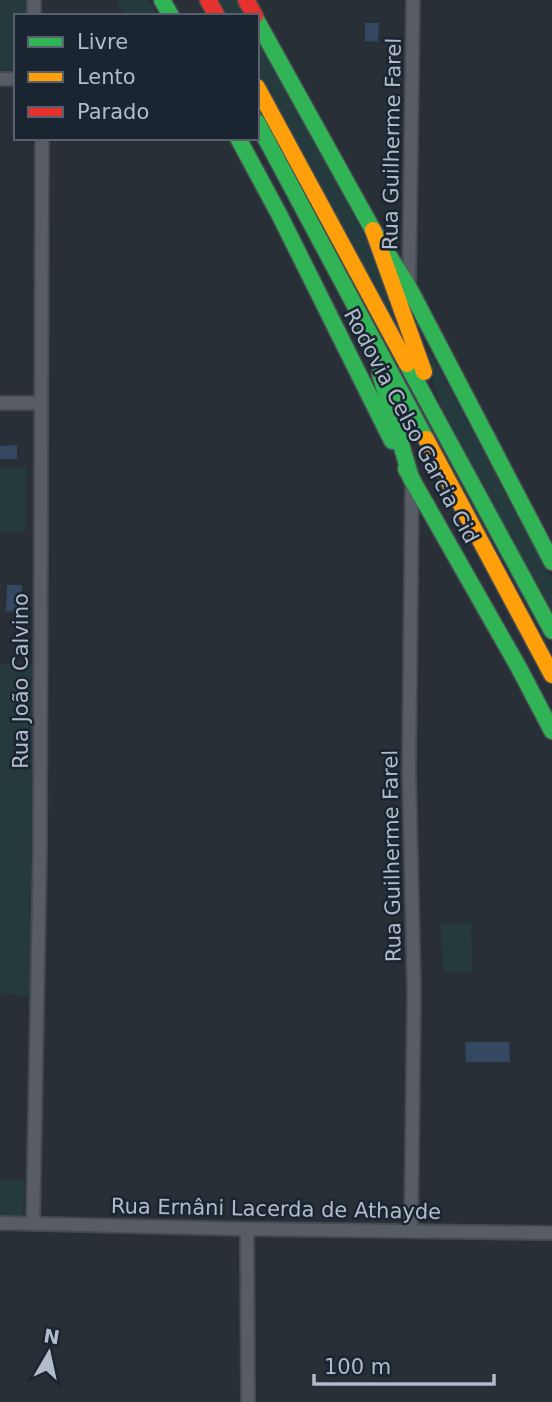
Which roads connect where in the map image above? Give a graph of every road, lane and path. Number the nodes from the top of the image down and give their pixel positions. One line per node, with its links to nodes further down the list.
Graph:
1 (414, 0): 8 (street, Rua Guilherme Farel)
2 (259, 25): 7 (main road)
3 (259, 91): 12 (main road, Rodovia Celso Garcia Cid)
4 (259, 126): 9 (main road, Rodovia Celso Garcia Cid)
5 (42, 140): 11 (street, Rua João Calvino)
6 (239, 140): 13 (main road, Rodovia Celso Garcia Cid)
7 (373, 230): 8 (main road); 12 (main road)
8 (409, 288): 14 (main road)
9 (366, 328): 13 (main road); 16 (main road, Rodovia Celso Garcia Cid)
10 (0, 403): 11 (street)
11 (41, 403): 19 (street, Rua João Calvino)
12 (439, 422): 15 (main road, Rodovia Celso Garcia Cid)
13 (412, 481): 17 (main road, Rodovia Celso Garcia Cid); 21 (street, Rua Guilherme Farel)
14 (552, 562)
15 (552, 631)
16 (552, 675)
17 (552, 731)
18 (0, 1223): 19 (street, Rua Ernâni Lacerda de Athayde)
19 (33, 1223): 20 (street, Rua Ernâni Lacerda de Athayde)
20 (247, 1229): 21 (street, Rua Ernâni Lacerda de Athayde); 23 (street)
21 (411, 1230): 22 (street, Rua Ernâni Lacerda de Athayde)
22 (552, 1233)
23 (248, 1402)

